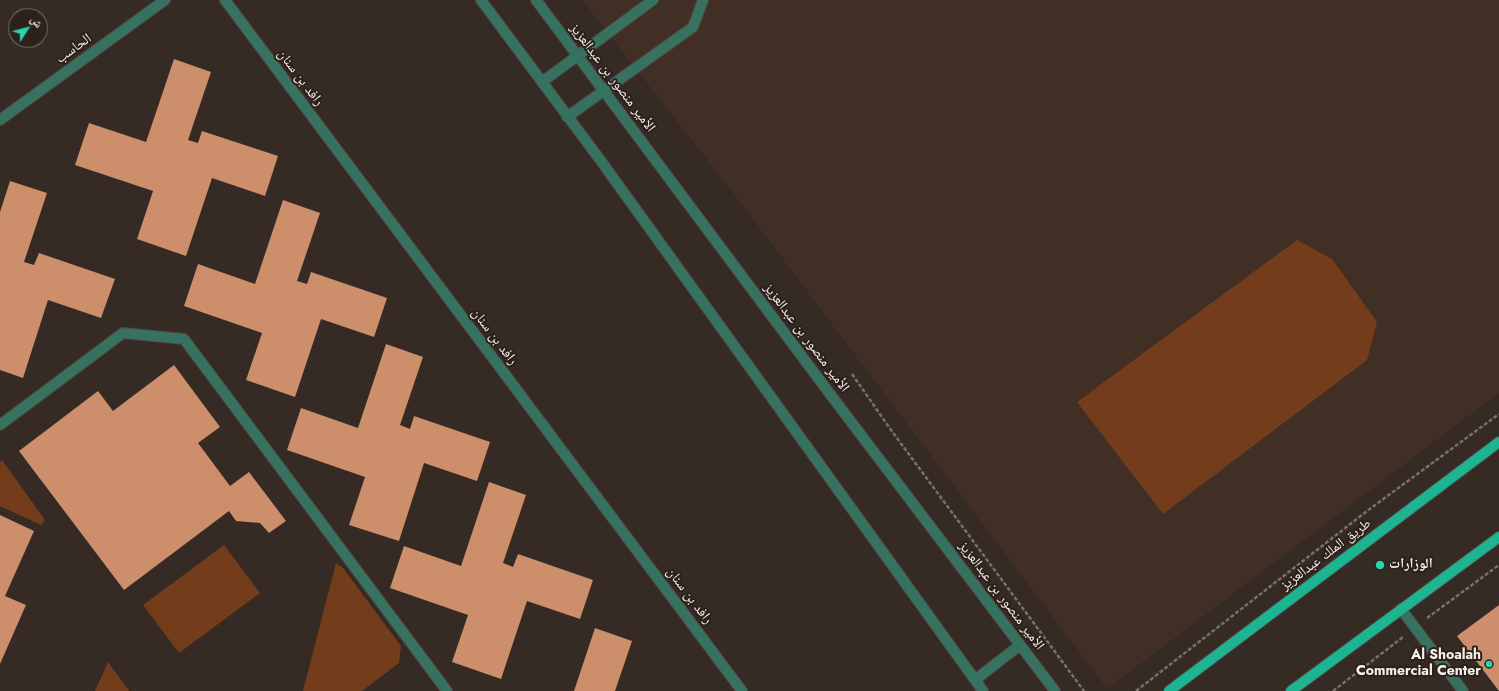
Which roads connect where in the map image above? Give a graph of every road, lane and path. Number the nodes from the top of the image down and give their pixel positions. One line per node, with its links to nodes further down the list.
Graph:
1 (225, 0): 24 (street, رافد بن سنان)
2 (481, 0): 8 (street)
3 (536, 0): 7 (street, الأمير منصور بن عبدالعزيز)
4 (653, 0): 7 (street)
5 (703, 0): 9 (street)
6 (158, 2): 11 (street, الحاسب)
7 (577, 56): 8 (street); 9 (street, الأمير منصور بن عبدالعزيز)
8 (542, 82): 10 (street)
9 (604, 92): 10 (street); 20 (street, الأمير منصور بن عبدالعزيز)
10 (567, 117): 22 (street)
11 (0, 120)
12 (852, 374): 27 (path)
13 (1499, 414): 28 (path)
14 (0, 425): 23 (street)
15 (1499, 442): 29 (main road, طريق الملك عبدالعزيز)
16 (1499, 537): 19 (main road)
17 (1499, 565): 18 (path)
18 (1440, 608)
19 (1401, 609): 30 (main road); 32 (street)
20 (1020, 644): 22 (street); 26 (street, الأمير منصور بن عبدالعزيز)
21 (1390, 647): 31 (path)
22 (975, 680): 25 (street)
23 (447, 691)
24 (742, 691)
25 (983, 691)
26 (1055, 691)
27 (1084, 691)
28 (1136, 691)
29 (1169, 691)
30 (1291, 691)
31 (1333, 691)
32 (1463, 691)

